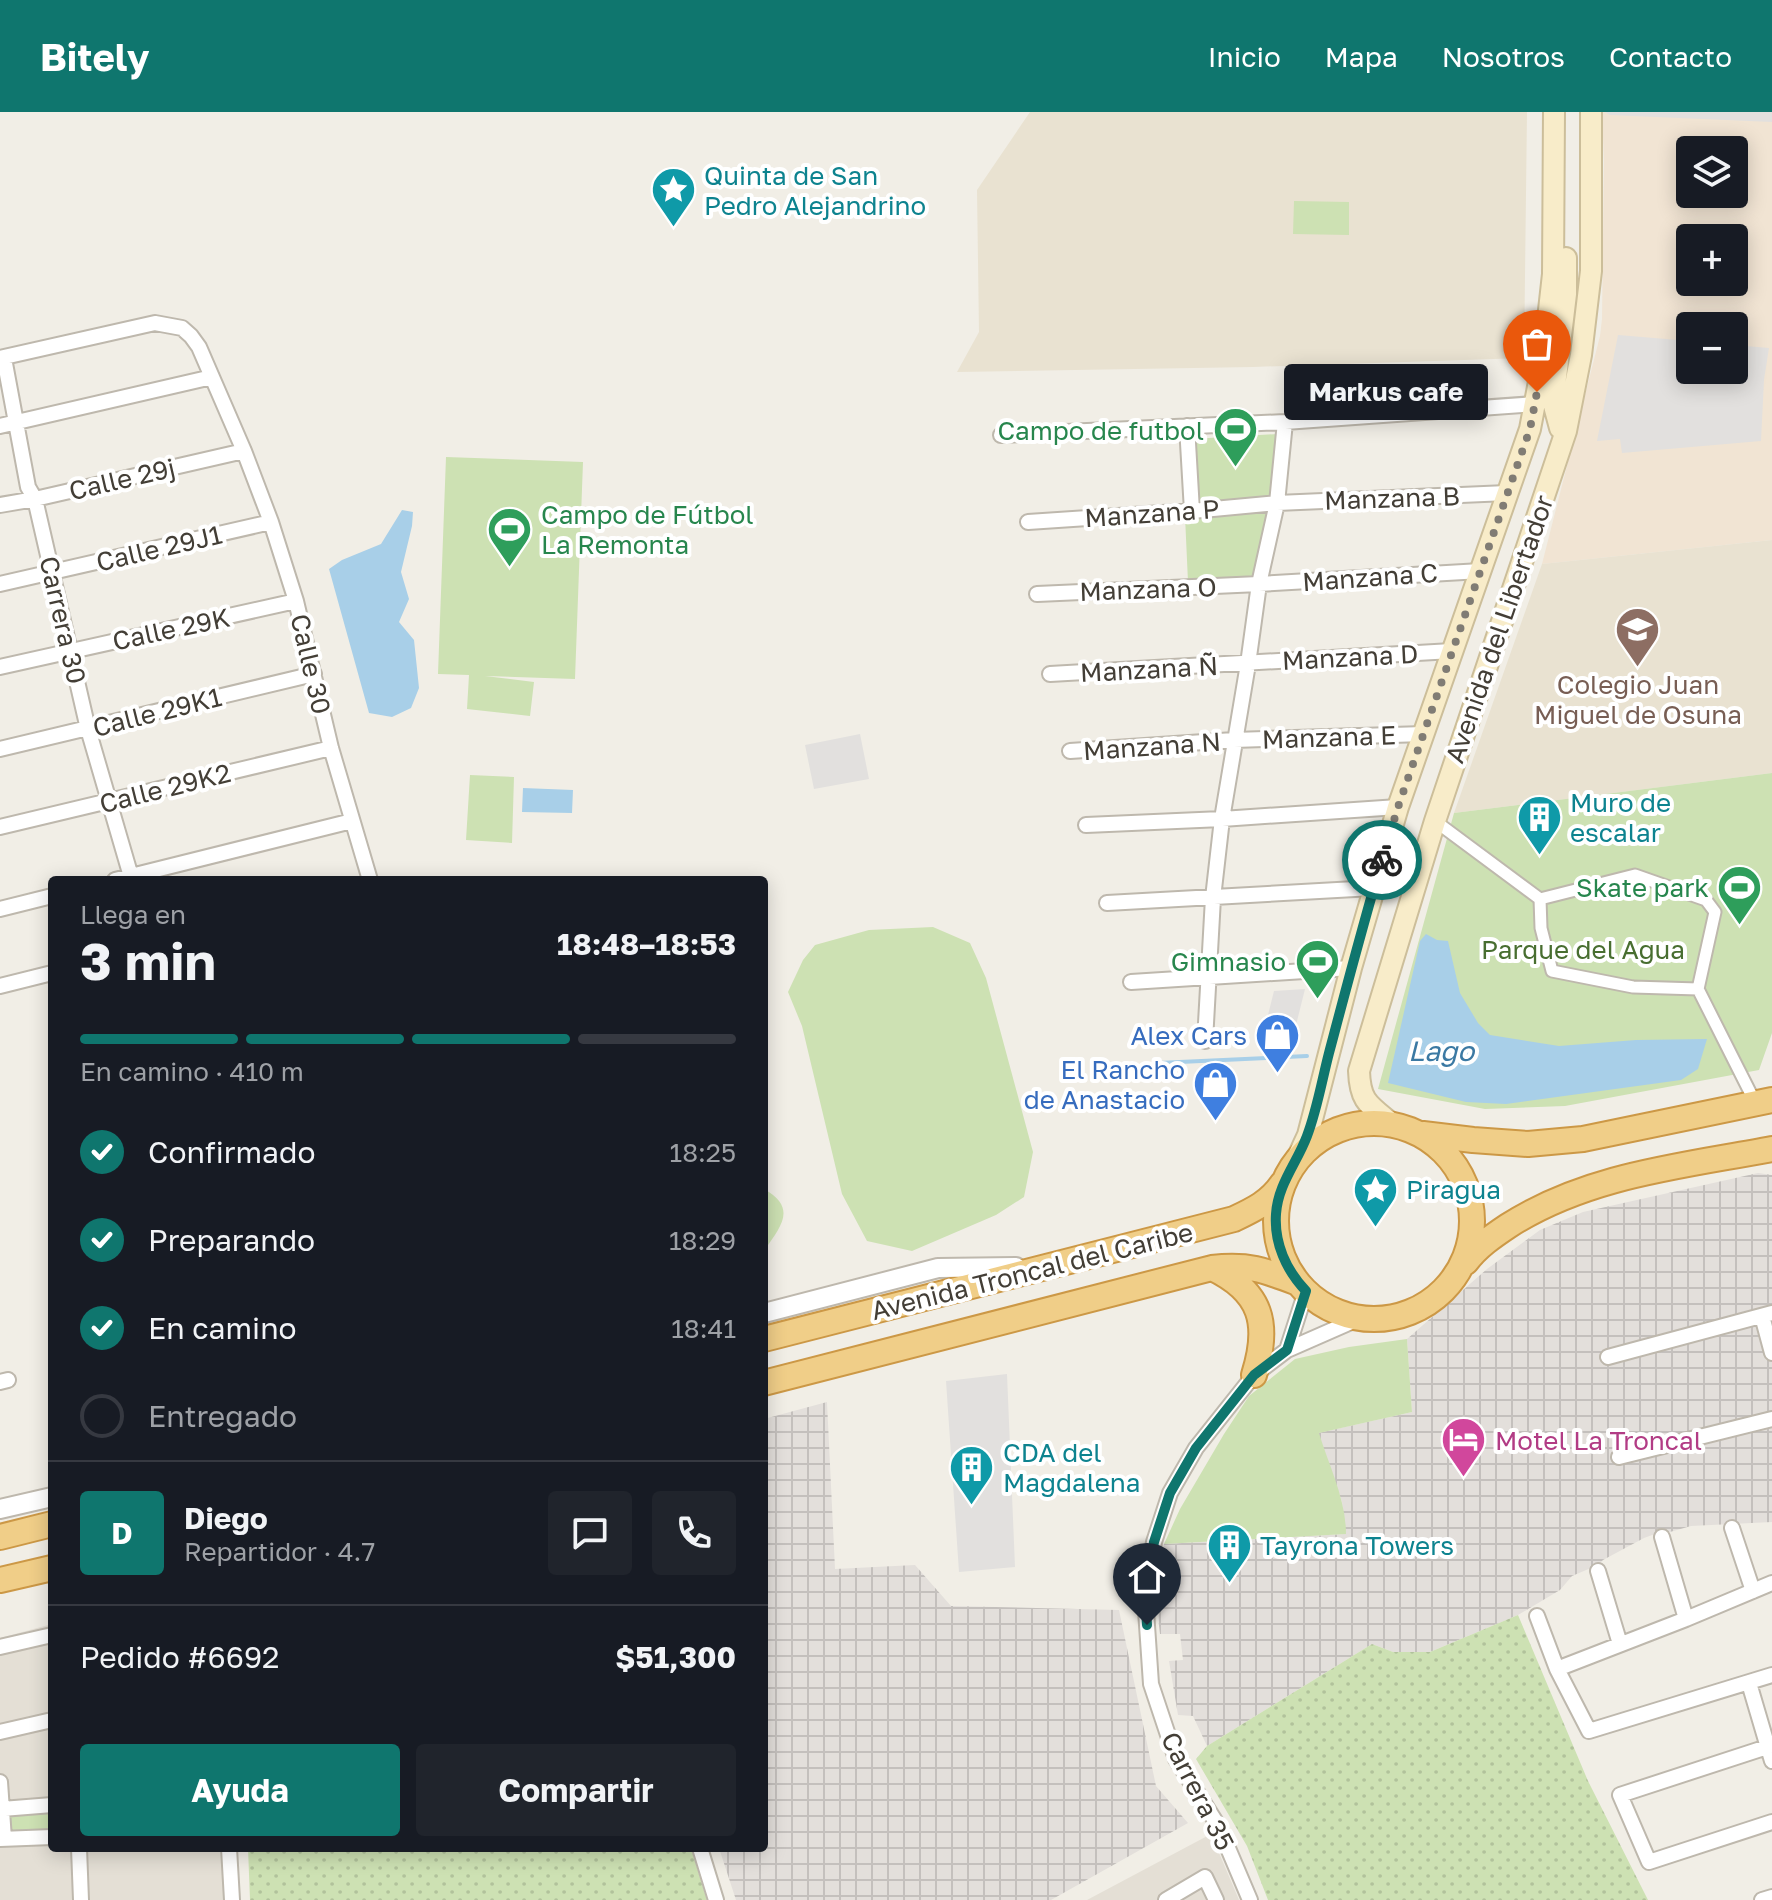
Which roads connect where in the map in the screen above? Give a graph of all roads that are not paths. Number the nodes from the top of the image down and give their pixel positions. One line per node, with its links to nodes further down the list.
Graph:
1 (1554, 112): 3 (main road, Avenida del Libertador)
2 (1591, 112): 11 (main road, Avenida del Libertador)
3 (1554, 208): 6 (main road, Avenida del Libertador); 11 (main road)
4 (2, 358): 5 (street, Calle 30); 7 (street, Carrera 30)
5 (212, 377): 7 (street); 13 (street, Calle 30)
6 (1535, 404): 8 (street); 14 (main road, Avenida del Libertador)
7 (16, 422): 9 (street); 15 (street, Carrera 30)
8 (1285, 422): 10 (street); 16 (street)
9 (0, 426)
10 (1187, 426): 12 (street); 18 (street)
11 (1566, 431): 43 (main road, Avenida del Libertador)
12 (1001, 435)
13 (244, 451): 15 (street, Calle 29j); 19 (street, Calle 30)
14 (1507, 493): 16 (street, Manzana B); 21 (main road, Avenida del Libertador)
15 (35, 499): 17 (street, Calle 29j); 22 (street, Carrera 30)
16 (1277, 503): 18 (street, Manzana P); 24 (street)
17 (0, 505)
18 (1192, 511): 20 (street, Manzana P)
19 (271, 522): 22 (street, Calle 29J1); 26 (street, Calle 30)
20 (1028, 522)
21 (1481, 571): 24 (street, Manzana C); 28 (main road, Avenida del Libertador)
22 (53, 573): 23 (street, Calle 29J1); 27 (street, Carrera 30)
23 (0, 584)
24 (1259, 584): 25 (street, Manzana O); 29 (street)
25 (1037, 594)
26 (296, 601): 27 (street, Calle 29K); 31 (street, Calle 30)
27 (70, 651): 30 (street, Calle 29K); 33 (street, Carrera 30)
28 (1452, 651): 29 (street, Manzana D); 34 (main road, Avenida del Libertador)
29 (1248, 664): 32 (street, Manzana Ñ); 35 (street)
30 (0, 667)
31 (314, 674): 33 (street, Calle 29K1); 36 (street, Calle 30)
32 (1050, 674)
33 (88, 729): 37 (street, Calle 29K1); 39 (street, Carrera 30)
34 (1424, 734): 35 (street, Manzana E); 40 (main road, Avenida del Libertador)
35 (1234, 740): 38 (street, Manzana N); 41 (street)
36 (331, 748): 39 (street, Calle 29K2); 42 (street, Calle 30)
37 (0, 749)
38 (1070, 751)
39 (110, 801): 45 (street, Calle 29K2); 46 (street, Carrera 30)
40 (1398, 807): 41 (street); 49 (main road, Avenida del Libertador)
41 (1222, 819): 44 (street); 51 (street)
42 (352, 821): 47 (street); 48 (street, Calle 30)
43 (1435, 821): 52 (street); 63 (main road, Avenida del Libertador)
44 (1086, 825)
45 (0, 827)
46 (130, 876)
47 (139, 876)
48 (369, 876)
49 (1373, 888): 51 (street); 55 (main road, Avenida del Libertador)
50 (48, 897): 54 (street)
51 (1213, 898): 53 (street); 57 (street)
52 (1540, 899): 60 (street); 60 (street)
53 (1107, 903)
54 (0, 909)
55 (1351, 968): 57 (street); 66 (main road, Avenida del Libertador)
56 (48, 974): 59 (street)
57 (1209, 977): 58 (street); 61 (street)
58 (1131, 982)
59 (0, 986)
60 (1698, 989): 62 (street)
61 (1205, 1041)
62 (1764, 1102): 64 (highway)
63 (1392, 1124): 64 (highway); 66 (highway)
64 (1419, 1134): 69 (highway)
65 (1772, 1149): 69 (highway)
66 (1290, 1171): 67 (highway, Avenida Troncal del Caribe); 70 (highway)
67 (1043, 1267): 71 (street); 74 (highway, Avenida Troncal del Caribe)
68 (1212, 1268): 70 (highway, Avenida Troncal del Caribe); 78 (highway); 79 (highway, Avenida Troncal del Caribe)
69 (1453, 1280): 73 (highway)
70 (1302, 1287): 73 (highway); 75 (street)
71 (768, 1312)
72 (1767, 1314): 76 (street); 77 (street)
73 (1360, 1318): 75 (street, Carrera 35)
74 (768, 1338)
75 (1287, 1350): 78 (street, Carrera 35)
76 (1772, 1353)
77 (1608, 1357)
78 (1254, 1375): 119 (street, Carrera 35)
79 (768, 1382)
80 (1772, 1419): 81 (street)
81 (1619, 1457)
82 (48, 1498): 83 (street)
83 (0, 1509)
84 (48, 1525): 86 (highway)
85 (1732, 1528): 92 (street)
86 (0, 1537)
87 (1662, 1537): 94 (street)
88 (48, 1569): 90 (highway)
89 (1598, 1571): 96 (street)
90 (0, 1580)
91 (1772, 1583): 92 (street)
92 (1753, 1591): 94 (street)
93 (1537, 1616): 98 (street)
94 (1686, 1619): 96 (street)
95 (48, 1636): 97 (street)
96 (1620, 1644): 98 (street)
97 (0, 1647)
98 (1557, 1669): 100 (street)
99 (1772, 1675): 100 (street)
100 (1749, 1683): 103 (street)
101 (48, 1721): 102 (street)
102 (0, 1732)
103 (1770, 1754): 107 (street)
104 (0, 1782): 106 (street)
105 (48, 1805): 106 (street)
106 (2, 1809): 109 (street)
107 (1772, 1822)
108 (48, 1837): 109 (street)
109 (2, 1839)
110 (79, 1852): 114 (street)
111 (229, 1852): 115 (street)
112 (701, 1852): 116 (street)
113 (1772, 1897): 120 (street)
114 (81, 1900)
115 (232, 1900)
116 (716, 1900)
117 (1166, 1900): 118 (street)
118 (1216, 1900)
119 (1250, 1900)
120 (1762, 1900)

